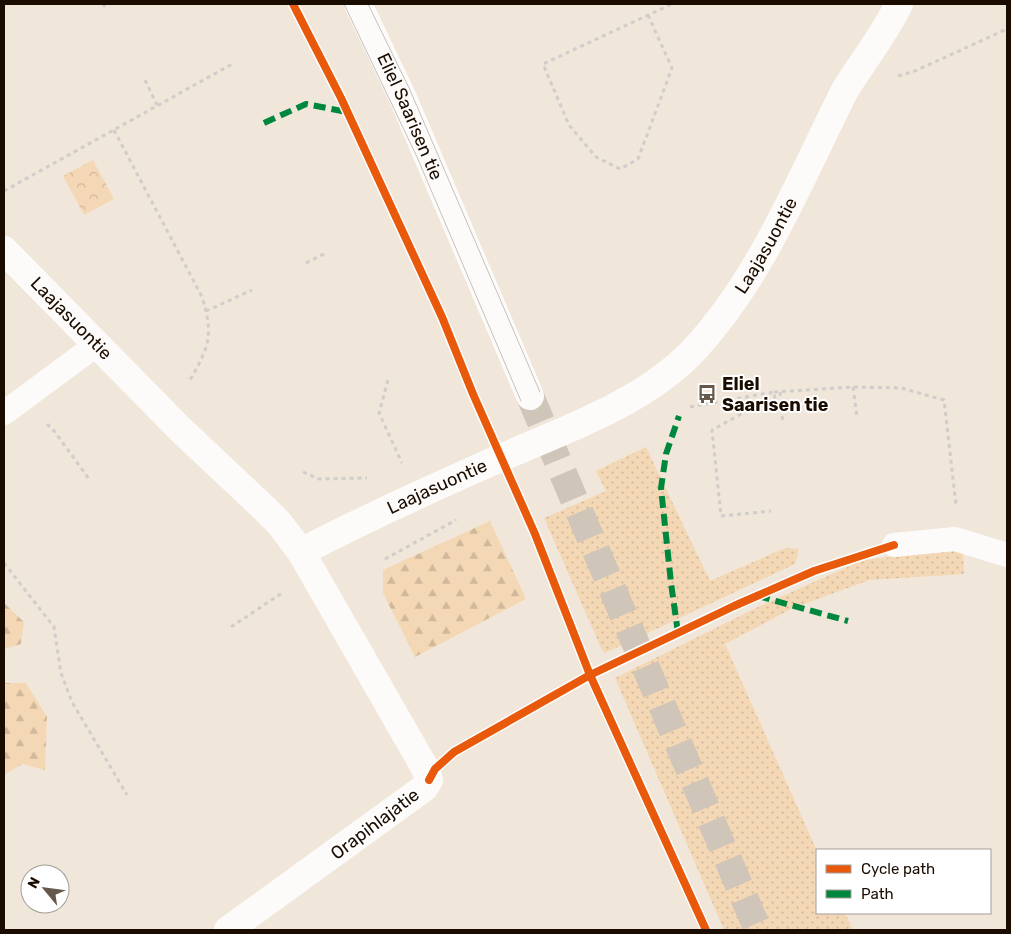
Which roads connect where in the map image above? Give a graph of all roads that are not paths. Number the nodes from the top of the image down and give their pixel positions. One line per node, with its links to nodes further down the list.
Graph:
1 (358, 4): 5 (street, Eliel Saarisen tie)
2 (899, 4): 8 (street, Laajasuontie)
3 (4, 250): 4 (street, Laajasuontie)
4 (96, 345): 6 (lane); 8 (street, Laajasuontie)
5 (530, 396)
6 (4, 413)
7 (894, 545): 9 (lane)
8 (301, 552): 10 (street, Orapihlajatie)
9 (1007, 555)
10 (228, 930)

